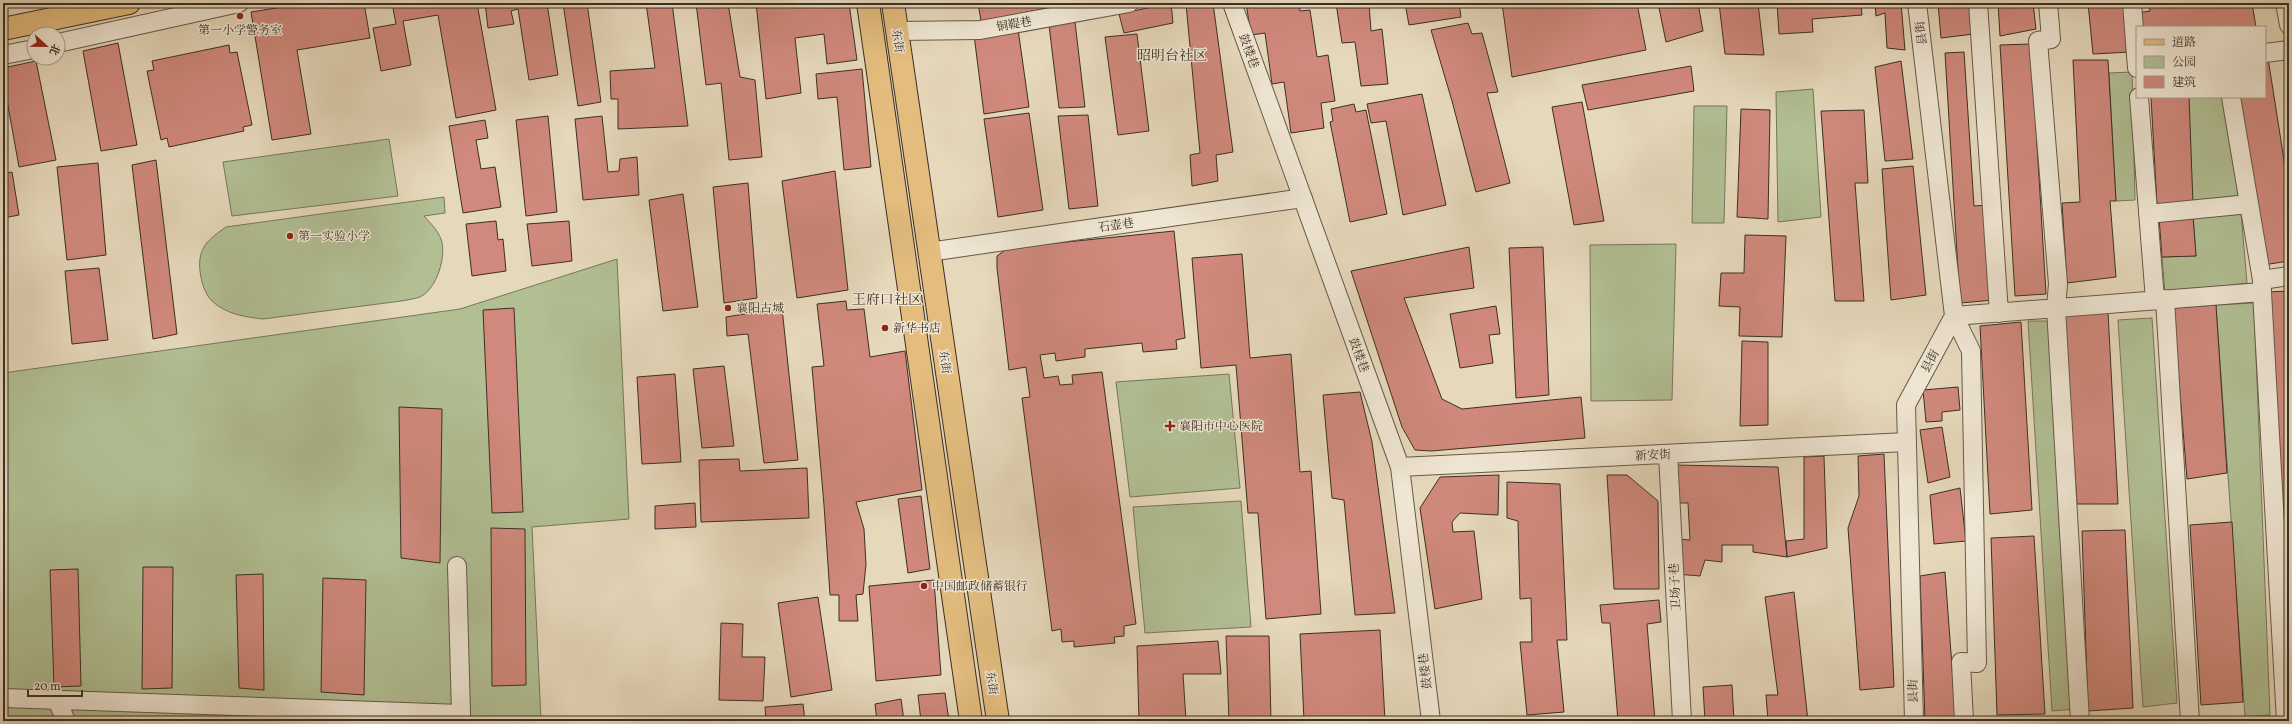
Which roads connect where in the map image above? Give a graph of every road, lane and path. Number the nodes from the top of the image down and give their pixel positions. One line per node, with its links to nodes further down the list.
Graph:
1 (129, 3): 13 (main road)
2 (239, 3): 15 (street)
3 (868, 3): 41 (main road, 东街)
4 (893, 3): 14 (main road, 东街)
5 (1130, 3): 14 (street, 铜鞮巷)
6 (1232, 3): 23 (street, 鼓楼巷)
7 (1917, 3): 32 (street, 县街)
8 (1978, 3): 31 (street)
9 (2048, 3): 30 (street)
10 (2132, 3): 19 (street)
11 (2285, 3): 12 (street)
12 (2289, 25)
13 (3, 29)
14 (897, 31): 26 (main road, 东街)
15 (66, 41)
16 (2289, 50): 18 (street)
17 (26, 51): 20 (street)
18 (2266, 53)
19 (2136, 55)
20 (3, 56)
21 (2139, 98): 25 (street)
22 (2231, 98): 24 (street)
23 (1303, 198): 26 (street, 石壶巷); 35 (street, 鼓楼巷)
24 (2249, 204): 25 (street); 28 (street)
25 (2148, 214): 29 (street)
26 (929, 252): 42 (main road, 东街)
27 (2289, 276): 28 (street)
28 (2262, 286): 29 (street); 49 (street)
29 (2160, 300): 30 (street); 48 (street)
30 (2056, 308): 31 (street); 47 (street)
31 (1999, 313): 32 (street)
32 (1954, 316): 33 (street, 县街); 46 (street)
33 (1907, 442): 34 (street, 新安街); 45 (street, 县街)
34 (1668, 454): 35 (street, 新安街); 44 (street, 卫场子巷)
35 (1400, 467): 43 (street, 鼓楼巷)
36 (457, 566): 39 (street)
37 (3, 698): 38 (street)
38 (57, 700): 39 (street); 40 (street)
39 (461, 718)
40 (66, 721)
41 (971, 721)
42 (998, 721)
43 (1431, 721)
44 (1682, 721)
45 (1914, 721)
46 (1964, 721)
47 (2080, 721)
48 (2190, 721)
49 (2286, 721)

